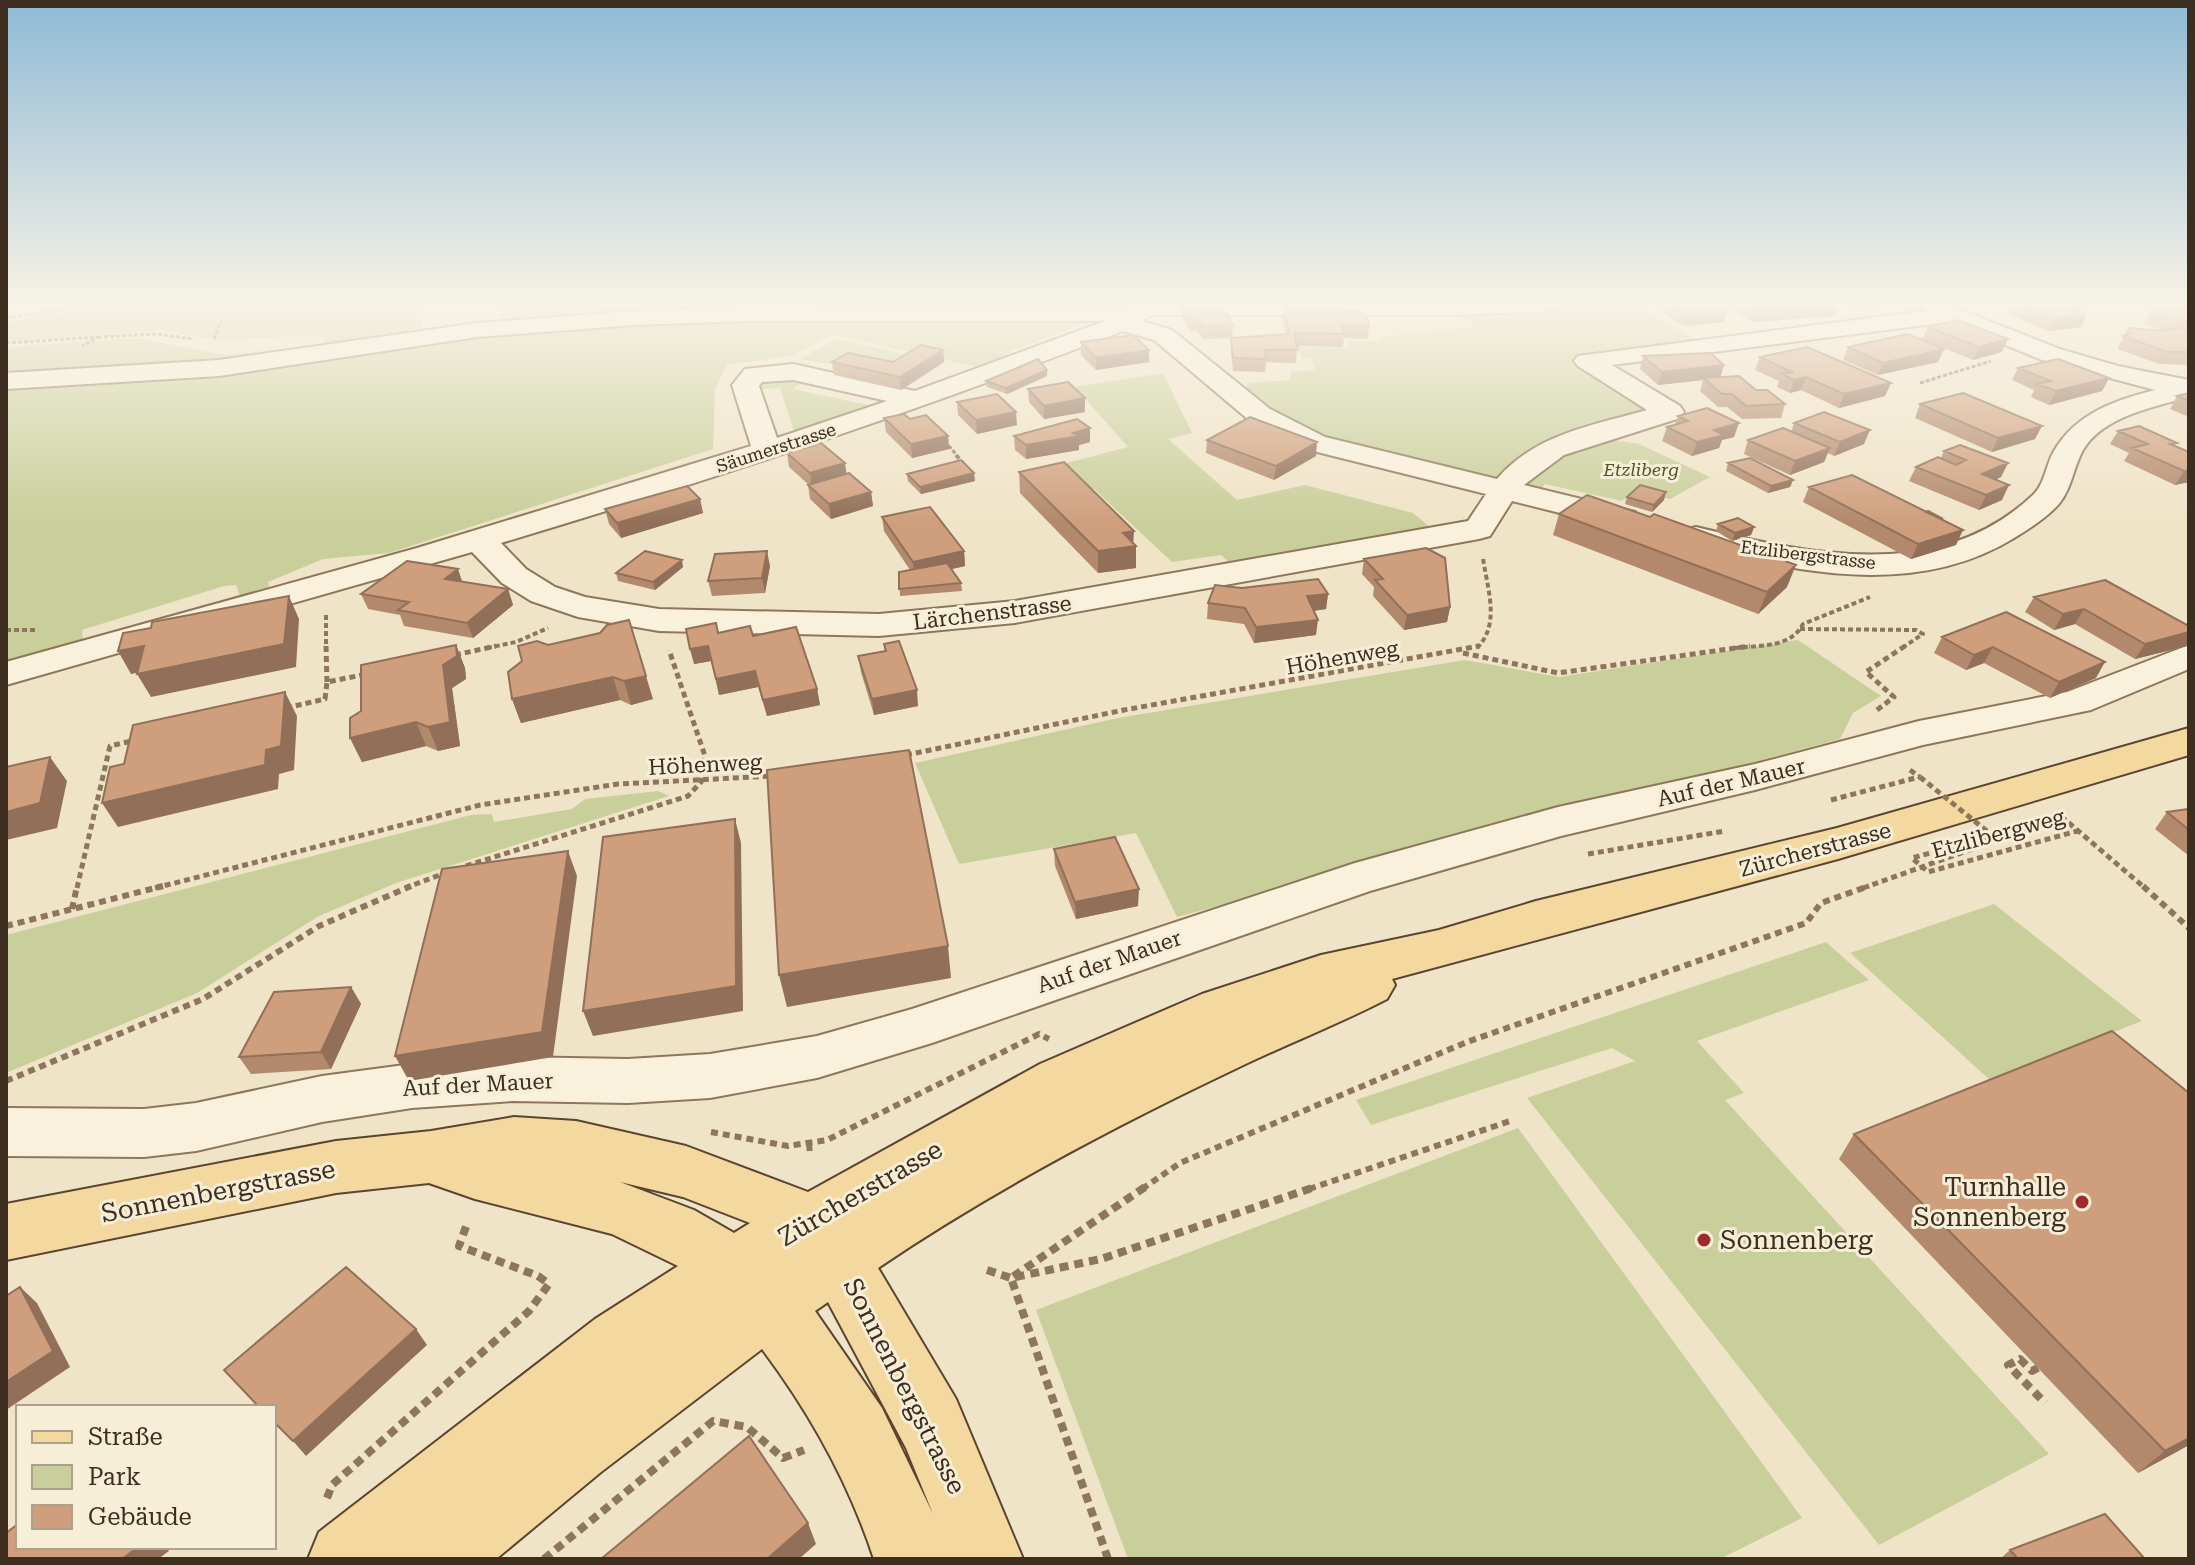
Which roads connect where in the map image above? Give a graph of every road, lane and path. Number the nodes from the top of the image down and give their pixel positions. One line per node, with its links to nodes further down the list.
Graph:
1 (71, 377): 9 (street)
2 (752, 377): 14 (street)
3 (816, 377): 12 (street)
4 (977, 377): 12 (street, Säumerstrasse)
5 (1214, 377): 16 (street, Etzlibergstrasse)
6 (1613, 377): 16 (street)
7 (1938, 377): 10 (path)
8 (2126, 377): 11 (street)
9 (6, 381)
10 (1920, 383)
11 (2189, 388): 16 (street, Etzlibergstrasse)
12 (919, 400): 14 (street, Säumerstrasse)
13 (941, 437): 15 (path)
14 (767, 452): 18 (street, Säumerstrasse)
15 (973, 475)
16 (1505, 490): 17 (street)
17 (1479, 529): 22 (street, Lärchenstrasse); 24 (path)
18 (477, 538): 21 (street, Lärchenstrasse); 28 (street, Säumerstrasse)
19 (1852, 603): 23 (path)
20 (326, 604): 29 (path)
21 (578, 606): 22 (street, Lärchenstrasse); 26 (path)
22 (659, 620): 36 (path)
23 (1800, 629): 24 (path); 33 (path)
24 (1463, 653): 34 (path, Höhenweg)
25 (2189, 656): 33 (street, Auf der Mauer)
26 (443, 658)
27 (371, 673): 29 (path)
28 (6, 674)
29 (327, 682): 30 (path)
30 (279, 709)
31 (140, 739): 39 (path)
32 (2189, 741): 50 (main road, Zürcherstrasse)
33 (1876, 746): 46 (street, Auf der Mauer)
34 (901, 756)
35 (780, 775): 36 (path, Höhenweg)
36 (701, 782): 39 (path, Höhenweg); 43 (path)
37 (1839, 807): 38 (path, Etzlibergweg, bridge)
38 (2081, 830): 41 (path, Etzlibergweg); 52 (path)
39 (72, 909): 40 (path, Höhenweg)
40 (6, 926)
41 (2189, 928)
42 (1059, 1044): 45 (path)
43 (6, 1081)
44 (1513, 1120): 52 (path)
45 (718, 1131)
46 (6, 1132)
47 (431, 1157): 49 (main road, Sonnenbergstrasse); 50 (main road, Sonnenbergstrasse); 53 (main road, Sonnenbergstrasse)
48 (467, 1224): 57 (path)
49 (6, 1232)
50 (824, 1241): 53 (main road, Zürcherstrasse); 61 (main road, Sonnenbergstrasse)
51 (987, 1270): 52 (path)
52 (1011, 1278): 62 (path)
53 (748, 1287): 57 (main road, Zürcherstrasse); 58 (main road, Zürcherstrasse); 60 (main road, Sonnenbergstrasse)
54 (2038, 1368): 55 (path)
55 (2045, 1403)
56 (815, 1446): 59 (path)
57 (334, 1535)
58 (438, 1559)
59 (544, 1559)
60 (912, 1559)
61 (985, 1559)
62 (1108, 1559)

